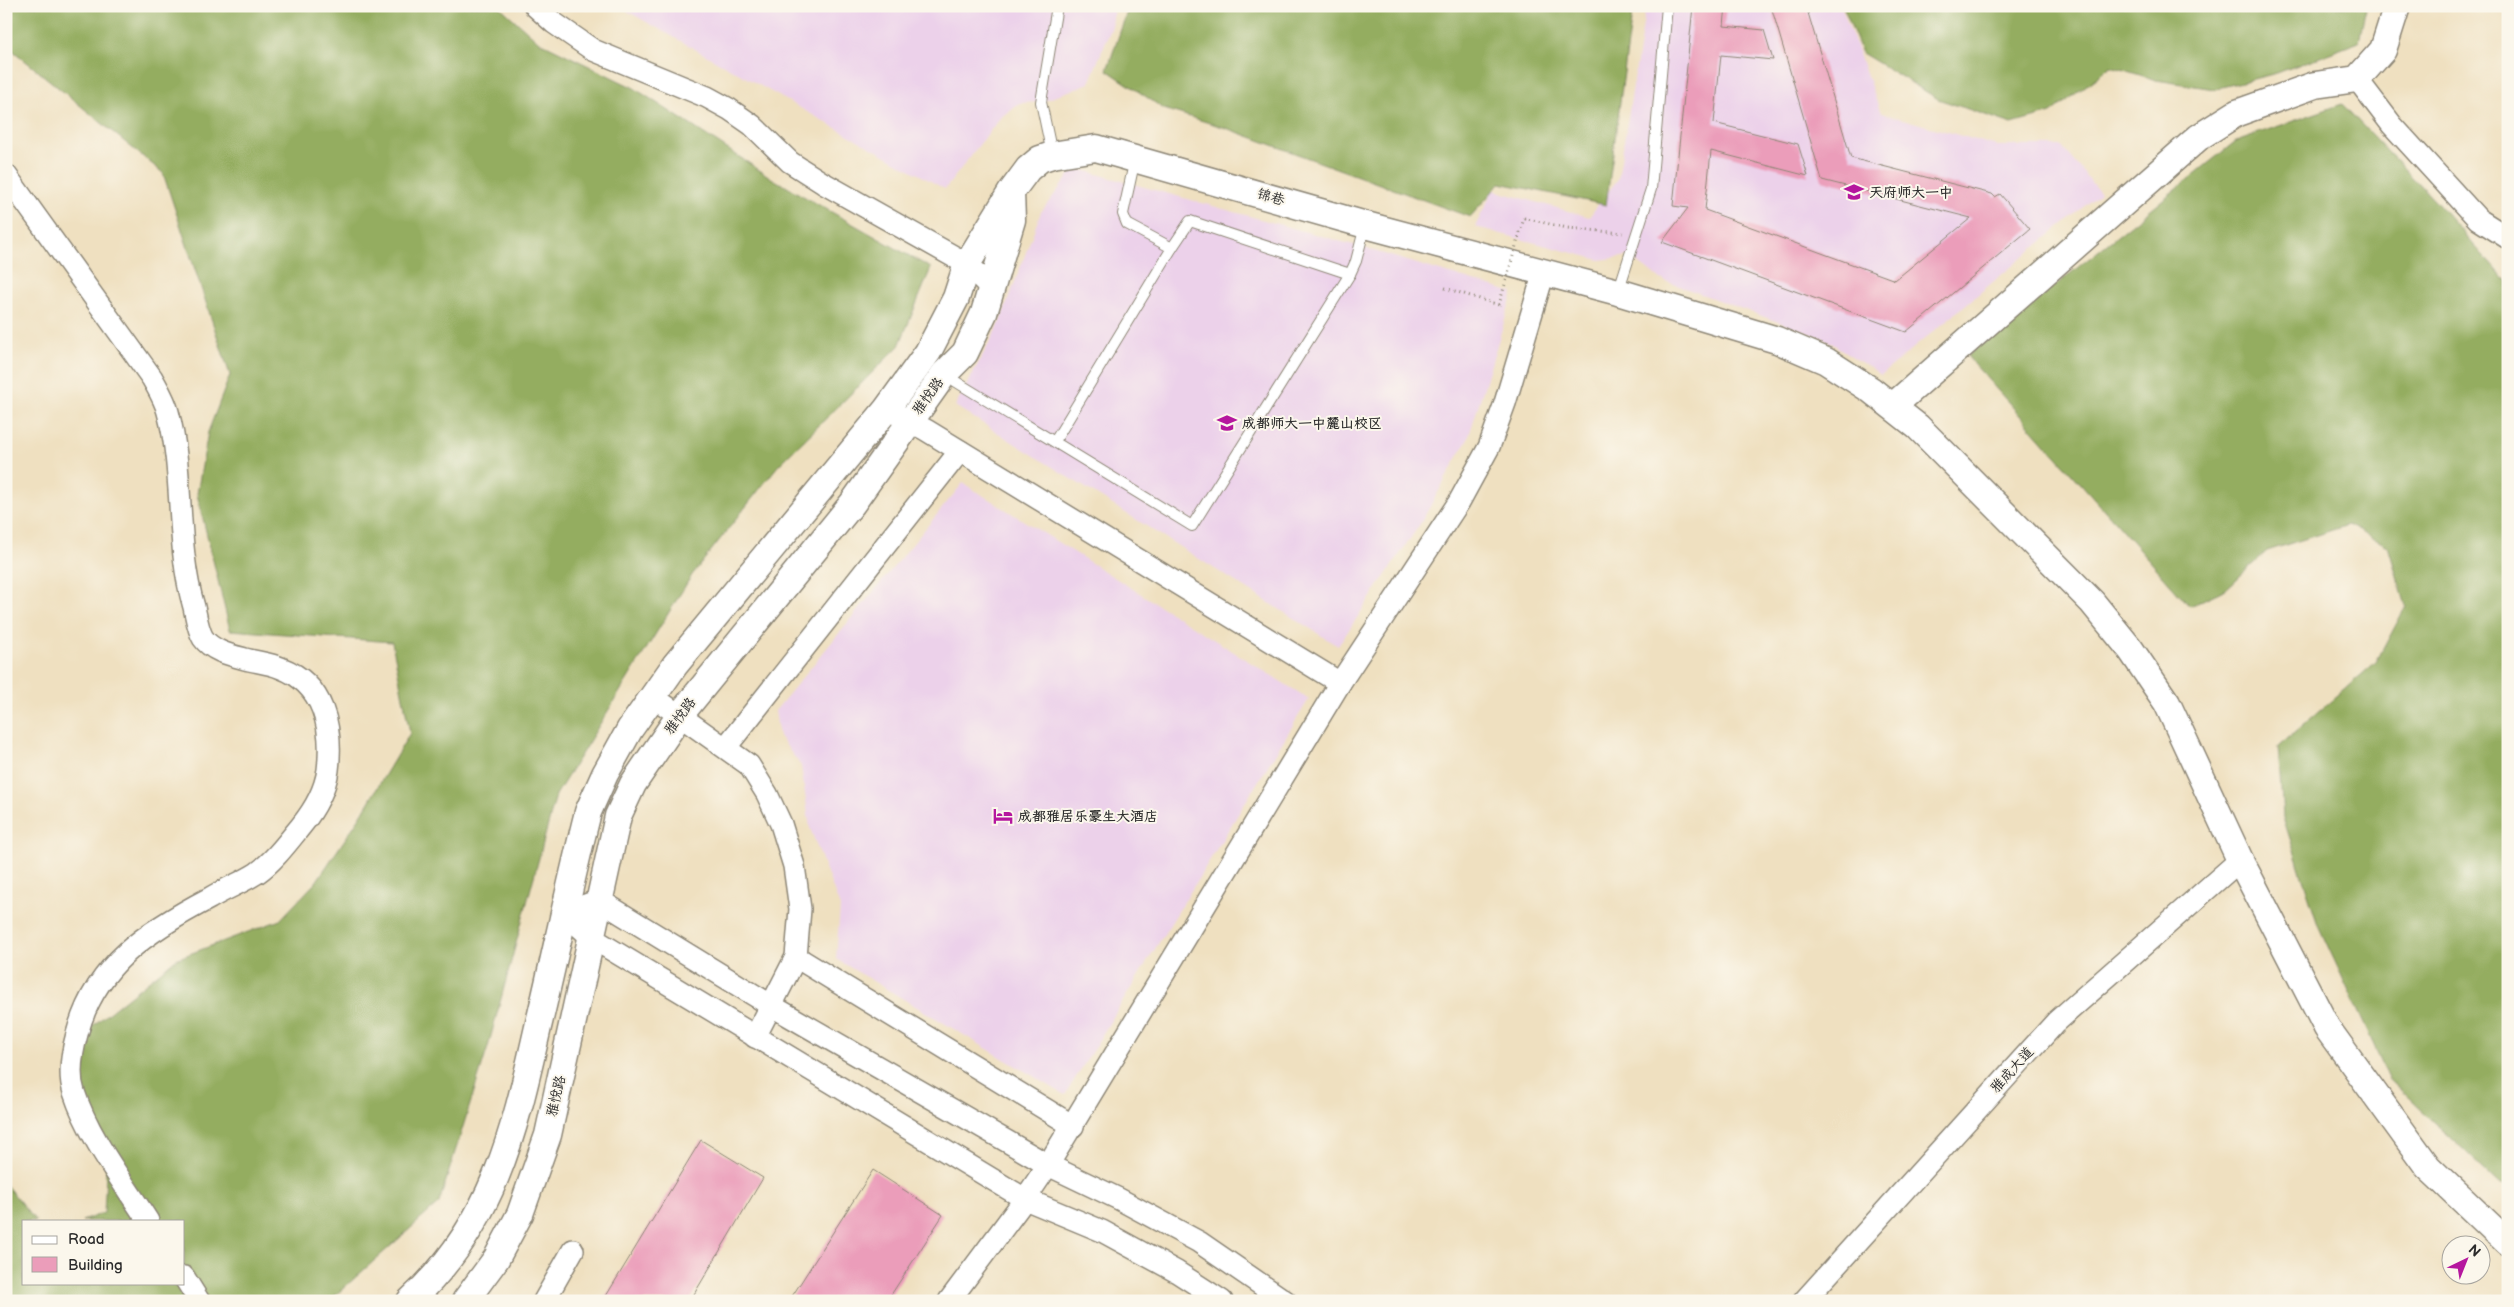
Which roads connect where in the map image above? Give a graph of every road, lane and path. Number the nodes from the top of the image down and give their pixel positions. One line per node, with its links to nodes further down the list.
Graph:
1 (535, 6): 14 (street)
2 (1057, 6): 6 (lane)
3 (1666, 6): 11 (lane)
4 (2397, 6): 5 (street)
5 (2357, 79): 12 (street); 21 (street)
6 (1052, 154): 7 (street, 锦巷); 9 (street, 锦巷)
7 (1136, 158): 10 (street, 锦巷); 13 (lane)
8 (6, 174): 40 (street)
9 (1011, 192): 14 (street, 锦巷); 18 (street, 雅悦路)
10 (1366, 225): 15 (street, 锦巷); 16 (lane)
11 (1636, 234): 17 (path, bridge); 19 (lane)
12 (2508, 238)
13 (1172, 248): 16 (lane); 24 (lane)
14 (967, 264): 18 (street); 22 (street, 锦巷)
15 (1544, 272): 19 (street, 锦巷); 26 (street)
16 (1350, 274): 24 (lane)
17 (1445, 288)
18 (992, 289): 20 (street, 雅悦路)
19 (1618, 292): 21 (street, 锦巷)
20 (944, 374): 23 (street, 雅悦路); 24 (lane)
21 (1893, 406): 30 (street, 锦巷)
22 (886, 410): 23 (street); 27 (street, 锦巷)
23 (911, 421): 25 (street); 28 (street, 雅悦路)
24 (1055, 441)
25 (960, 451): 26 (street); 29 (street)
26 (1340, 683): 37 (street)
27 (652, 696): 28 (street); 32 (street, 锦巷)
28 (680, 715): 29 (street); 31 (street, 雅悦路)
29 (726, 747): 34 (street)
30 (2240, 860): 41 (street, 锦巷); 51 (street, 雅成大道)
31 (599, 900): 32 (street); 33 (street, 雅悦路); 35 (street)
32 (564, 913): 33 (street); 45 (street, 锦巷)
33 (592, 938): 36 (street); 46 (street, 雅悦路)
34 (796, 957): 35 (street); 37 (street)
35 (772, 1006): 36 (street); 38 (street)
36 (756, 1037): 39 (street)
37 (1073, 1126): 38 (street)
38 (1048, 1165): 39 (street); 50 (street)
39 (1026, 1199): 48 (street); 49 (street)
40 (147, 1220)
41 (2508, 1243)
42 (573, 1250): 47 (street)
43 (185, 1279): 44 (street)
44 (199, 1301)
45 (410, 1301)
46 (465, 1301)
47 (544, 1301)
48 (949, 1301)
49 (1222, 1301)
50 (1285, 1301)
51 (1804, 1301)

